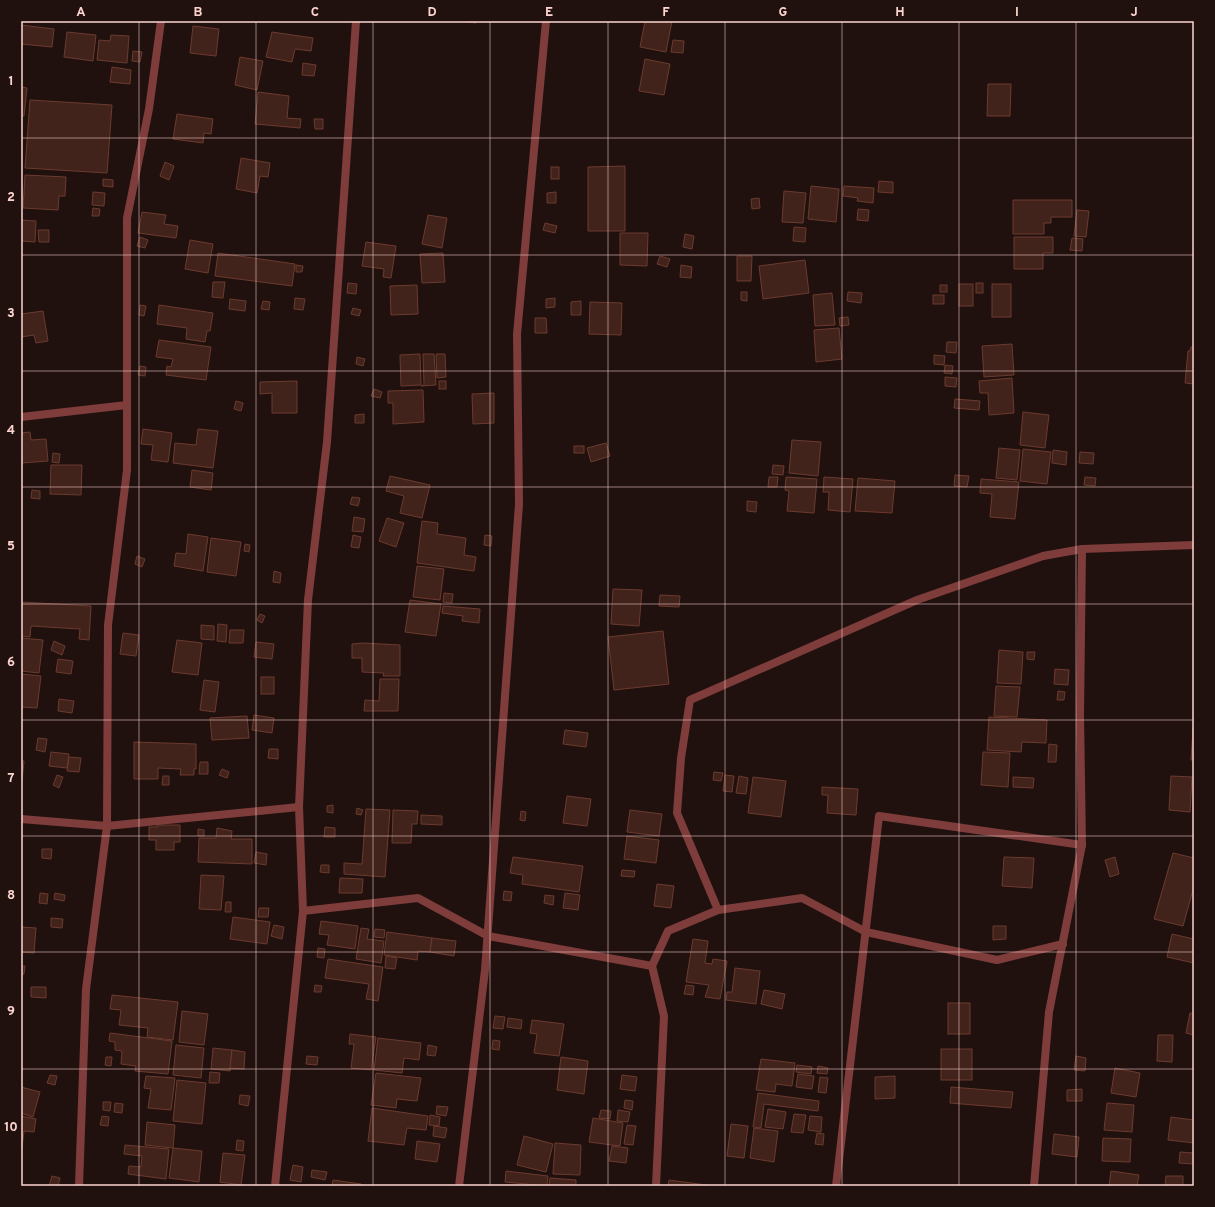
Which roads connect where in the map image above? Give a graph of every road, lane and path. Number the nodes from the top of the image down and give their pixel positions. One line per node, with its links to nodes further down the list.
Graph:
1 (161, 21): 4 (street)
2 (356, 21): 8 (street)
3 (546, 21): 15 (street)
4 (127, 405): 5 (street); 10 (street)
5 (21, 416)
6 (1194, 545): 7 (street)
7 (1082, 549): 11 (street); 12 (street)
8 (299, 806): 10 (street); 13 (street)
9 (21, 819): 10 (street)
10 (107, 826): 18 (street)
11 (1082, 845): 14 (street); 16 (street)
12 (718, 910): 14 (street); 17 (street)
13 (303, 911): 15 (street); 19 (street)
14 (866, 932): 16 (street); 22 (street)
15 (488, 936): 17 (street); 20 (street)
16 (1062, 944): 23 (street)
17 (652, 966): 21 (street)
18 (79, 1186)
19 (275, 1186)
20 (459, 1186)
21 (656, 1186)
22 (836, 1186)
23 (1034, 1186)

